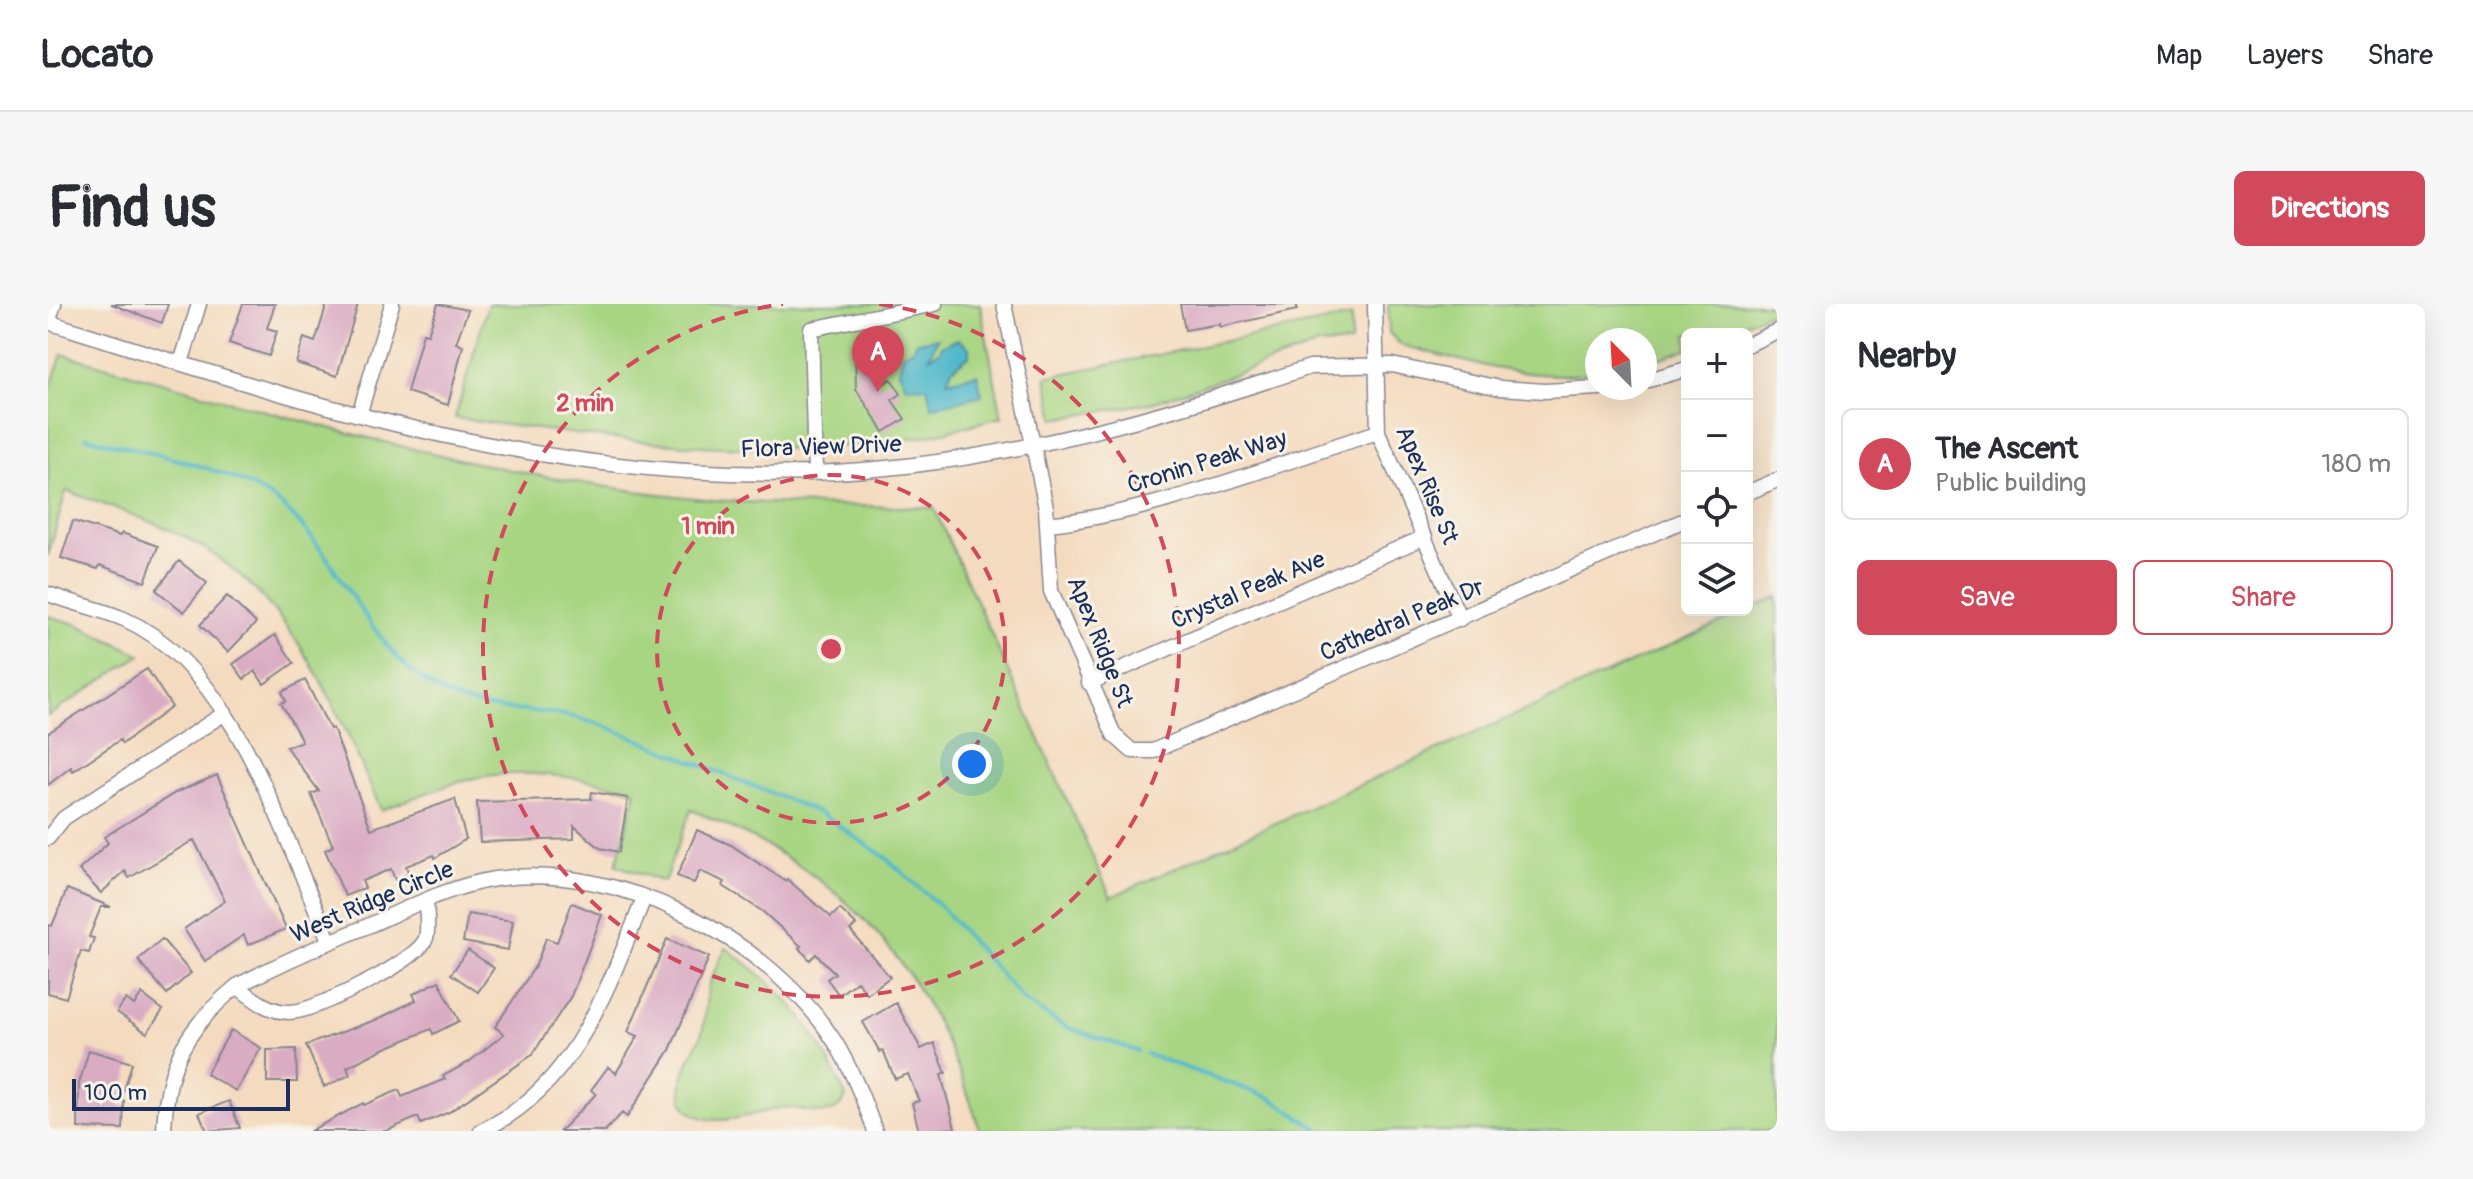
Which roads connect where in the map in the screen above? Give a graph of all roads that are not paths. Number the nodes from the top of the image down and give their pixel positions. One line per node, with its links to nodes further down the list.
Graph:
1 (54, 304): 7 (street)
2 (199, 304): 10 (street)
3 (392, 304): 15 (street)
4 (935, 304): 18 (street)
5 (1004, 304): 17 (street, Apex Ridge St)
6 (1375, 304): 11 (street, Apex Rise St)
7 (48, 322): 10 (street, Flora View Drive)
8 (1777, 331): 9 (street)
9 (1753, 342)
10 (181, 363): 15 (street, Flora View Drive)
11 (1374, 364): 14 (street, Flora View Drive); 16 (street, Apex Rise St); 17 (street, Flora View Drive)
12 (1681, 371): 13 (street)
13 (1657, 378)
14 (1585, 388)
15 (359, 415): 18 (street, Flora View Drive)
16 (1378, 432): 22 (street, Cronin Peak Way); 23 (street, Apex Rise St)
17 (1031, 446): 18 (street, Flora View Drive); 22 (street, Apex Ridge St)
18 (815, 472)
19 (1777, 480): 20 (street)
20 (1753, 490)
21 (1681, 522): 25 (street, Cathedral Peak Dr)
22 (1047, 524): 26 (street, Apex Ridge St)
23 (1425, 537): 25 (street, Apex Rise St); 26 (street, Crystal Peak Ave)
24 (48, 594): 27 (street)
25 (1460, 619): 28 (street, Cathedral Peak Dr)
26 (1089, 683): 28 (street, Apex Ridge St)
27 (225, 713): 29 (street); 32 (street)
28 (1132, 751)
29 (48, 838)
30 (644, 898): 31 (street, West Ridge Circle); 35 (street); 36 (street, West Ridge Circle)
31 (426, 900): 32 (street, West Ridge Circle); 33 (street)
32 (330, 942): 33 (street, West Ridge Circle)
33 (237, 986): 34 (street, West Ridge Circle)
34 (164, 1131)
35 (481, 1131)
36 (875, 1131)

